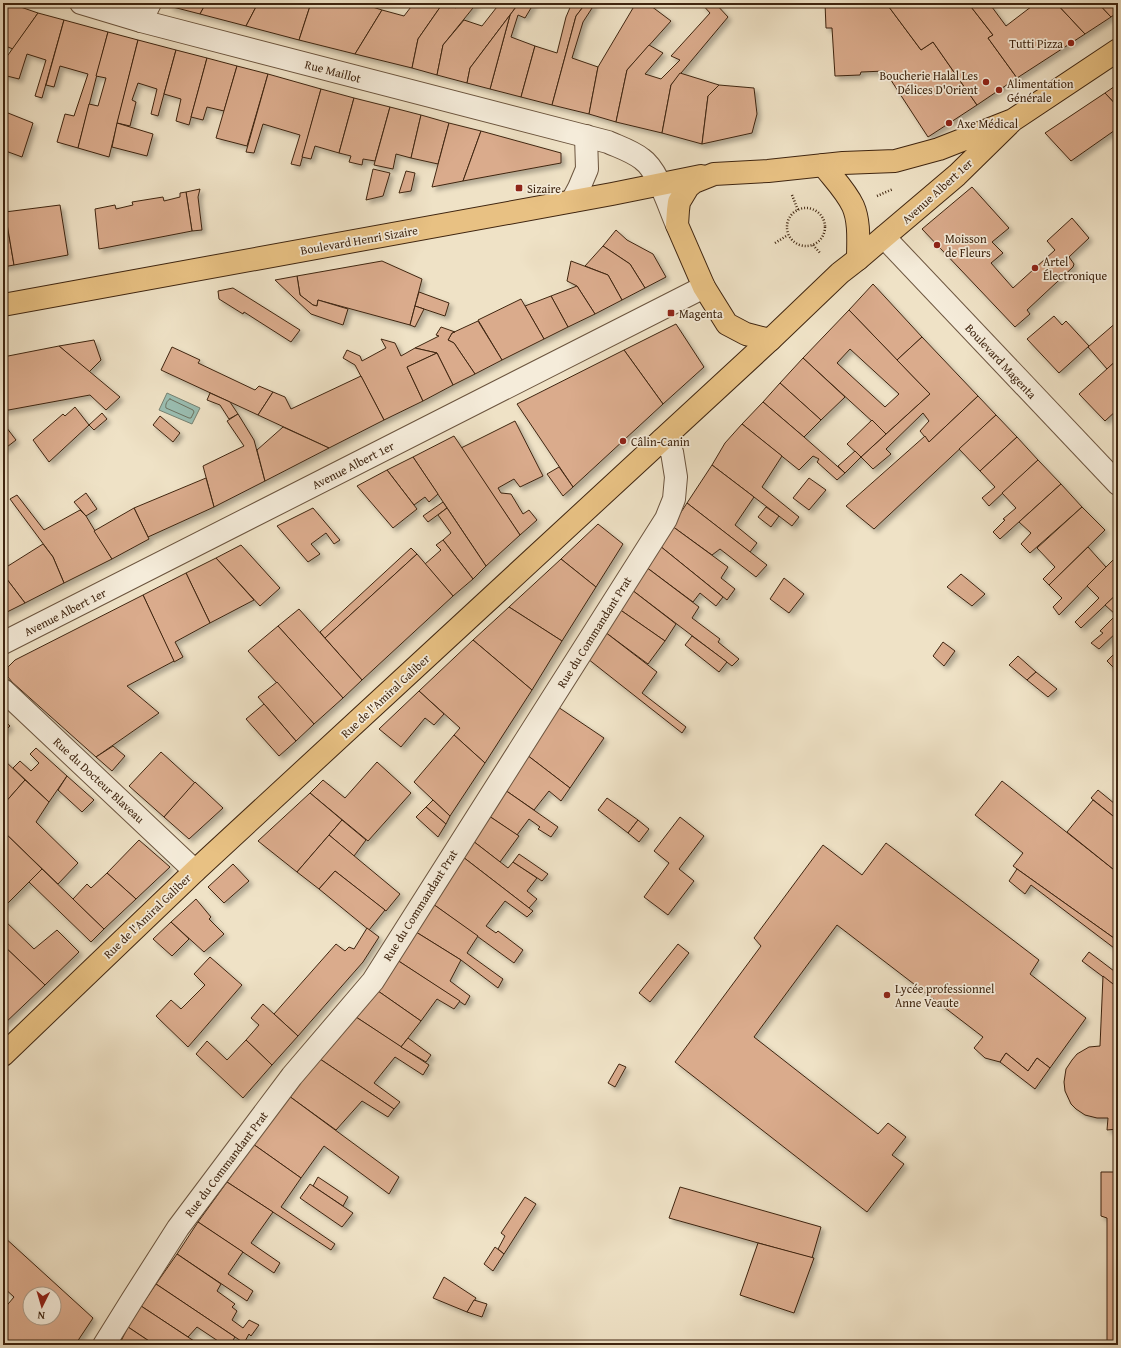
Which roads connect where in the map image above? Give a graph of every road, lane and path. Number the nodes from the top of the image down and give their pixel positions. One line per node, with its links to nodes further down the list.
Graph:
1 (81, 3): 2 (street, Rue Maillot)
2 (146, 12): 5 (street, Rue Maillot)
3 (1118, 50): 4 (main road, Avenue Albert 1er)
4 (1014, 120): 6 (main road, Avenue Albert 1er); 15 (main road, Avenue Albert 1er)
5 (586, 136): 8 (street, Rue Maillot); 10 (street)
6 (823, 165): 7 (main road, Avenue Albert 1er); 11 (main road)
7 (714, 174): 8 (main road, Boulevard Henri Sizaire); 13 (main road)
8 (660, 185): 10 (main road, Boulevard Henri Sizaire); 13 (street, Rue Maillot)
9 (894, 188): 11 (path)
10 (572, 201): 19 (main road, Boulevard Henri Sizaire)
11 (853, 206): 12 (path); 17 (main road)
12 (824, 219): 14 (path); 14 (path)
13 (677, 225): 18 (main road)
14 (788, 235): 16 (path)
15 (884, 237): 17 (main road, Avenue Albert 1er); 22 (street, Boulevard Magenta)
16 (775, 243)
17 (858, 259): 20 (main road, Avenue Albert 1er)
18 (704, 287): 20 (main road); 23 (street, Avenue Albert 1er)
19 (3, 305)
20 (770, 340): 21 (main road, Rue de l'Amiral Galiber)
21 (662, 440): 25 (main road, Rue de l'Amiral Galiber); 27 (street, Rue du Commandant Prat)
22 (1118, 484)
23 (3, 643)
24 (3, 690): 25 (street, Rue du Docteur Blaveau)
25 (195, 871): 26 (main road, Rue de l'Amiral Galiber)
26 (3, 1055)
27 (104, 1345)

